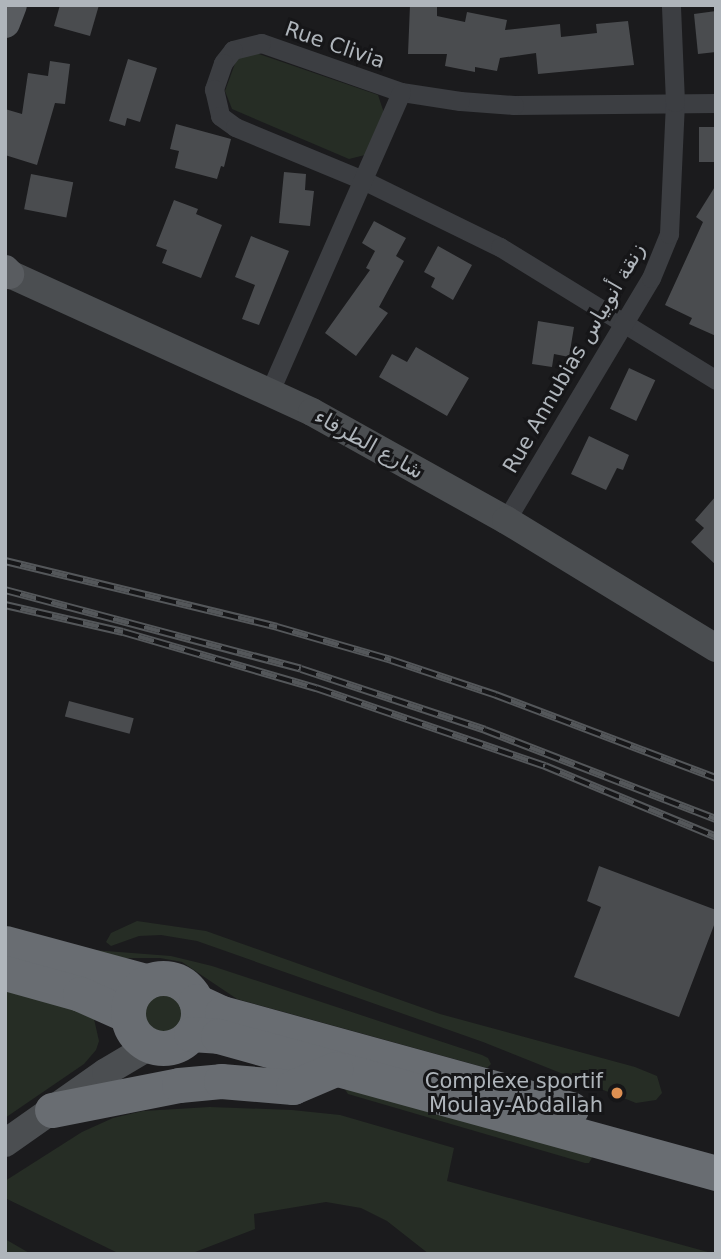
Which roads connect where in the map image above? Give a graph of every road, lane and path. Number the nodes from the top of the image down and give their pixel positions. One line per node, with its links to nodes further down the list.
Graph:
1 (12, 5): 3 (main road)
2 (671, 5): 5 (street, Rue Annubias زنقة أنوبياس)
3 (5, 23)
4 (401, 92): 5 (street, Rue Clivia); 7 (street, Rue Clivia); 7 (street, Rue Clivia)
5 (676, 102): 6 (street, Rue Clivia); 9 (street, Rue Annubias زنقة أنوبياس)
6 (716, 103)
7 (363, 180): 9 (street, Rue Clivia); 11 (street, Rue Clivia)
8 (6, 272): 11 (street, شارع الطرفاء)
9 (622, 325): 10 (street, Rue Clivia); 12 (street, Rue Annubias زنقة أنوبياس)
10 (716, 380)
11 (270, 391): 12 (street, شارع الطرفاء)
12 (506, 520): 13 (street, شارع الطرفاء)
13 (716, 648)
14 (5, 943): 16 (highway)
15 (5, 973): 17 (highway)
16 (146, 981): 17 (highway); 18 (highway)
17 (127, 1015): 19 (highway)
18 (194, 1017): 19 (highway); 20 (highway); 23 (highway)
19 (150, 1046): 21 (street)
20 (335, 1069): 21 (highway); 24 (highway)
21 (52, 1110): 22 (street)
22 (5, 1143)
23 (716, 1148)
24 (716, 1173)

